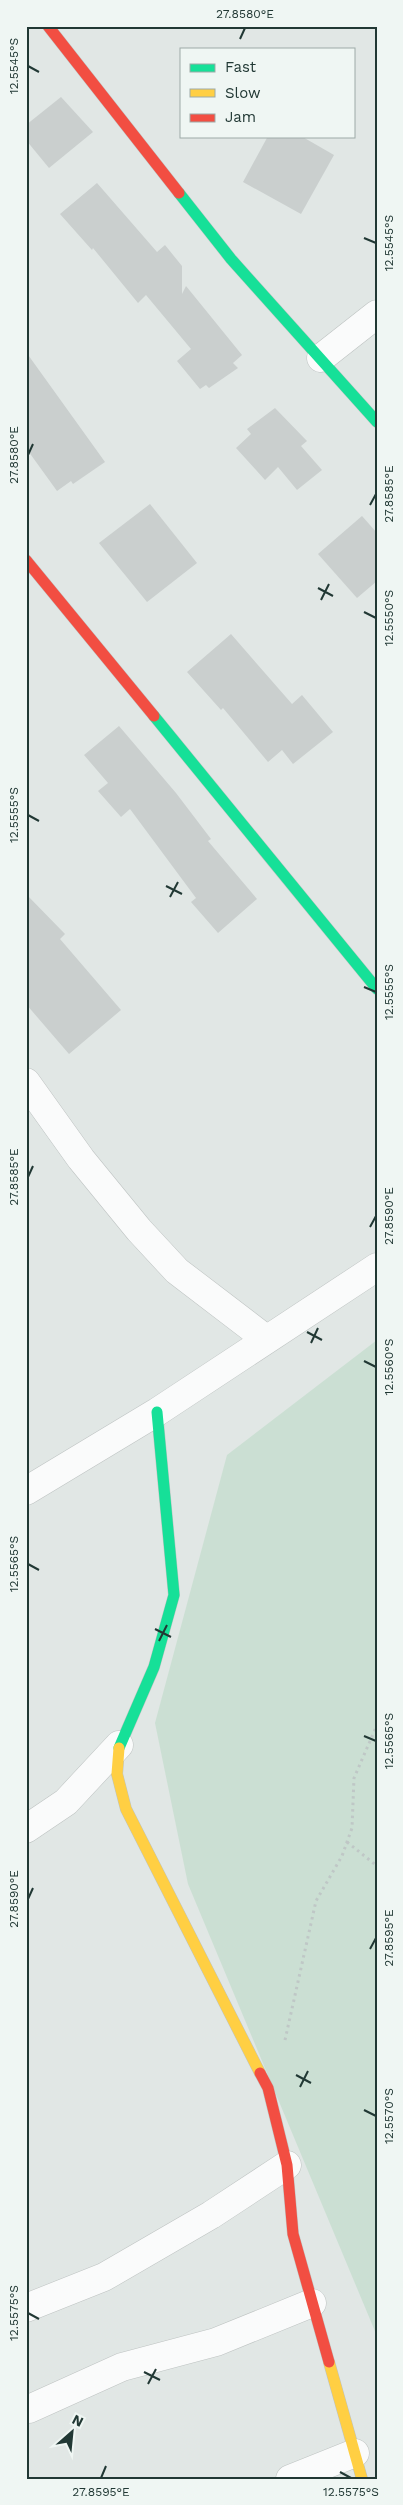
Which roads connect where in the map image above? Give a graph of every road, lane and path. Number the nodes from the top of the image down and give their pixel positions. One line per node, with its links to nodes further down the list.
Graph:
1 (48, 26): 3 (street)
2 (377, 314): 3 (street)
3 (321, 358): 4 (street)
4 (377, 422)
5 (26, 560): 6 (street)
6 (377, 989)
7 (26, 1082): 9 (street)
8 (377, 1267): 9 (street)
9 (266, 1339): 10 (street)
10 (157, 1412): 11 (street); 13 (street)
11 (26, 1491)
12 (377, 1725): 15 (path)
13 (119, 1745): 14 (street); 17 (street)
14 (26, 1829)
15 (346, 1842): 16 (path); 17 (path)
16 (377, 1866)
17 (268, 2088): 18 (street)
18 (287, 2165): 19 (street); 20 (street)
19 (312, 2303): 21 (street); 22 (street)
20 (26, 2308)
21 (29, 2409)
22 (359, 2466): 23 (street)
23 (290, 2479)

